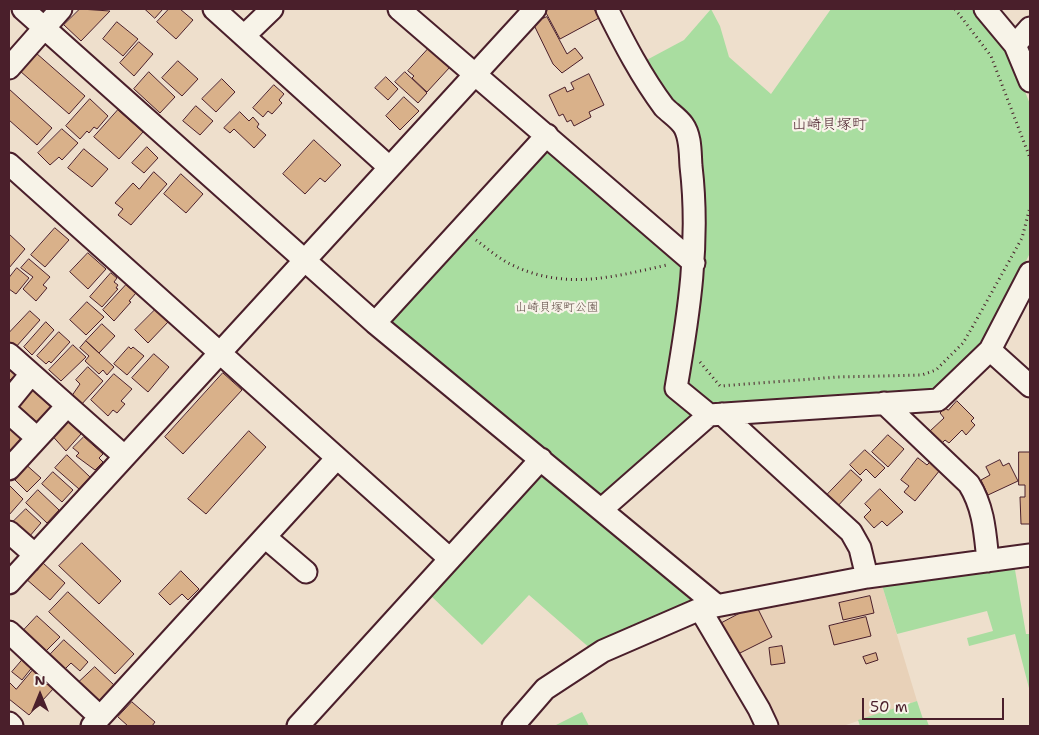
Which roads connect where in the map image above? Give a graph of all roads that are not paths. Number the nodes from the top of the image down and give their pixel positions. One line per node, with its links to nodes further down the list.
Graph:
1 (23, 9): 9 (street)
2 (62, 9): 9 (street)
3 (214, 9): 11 (street)
4 (272, 9): 11 (street)
5 (399, 9): 14 (street)
6 (535, 9): 14 (street)
7 (607, 9): 19 (street)
8 (985, 9): 12 (street)
9 (45, 28): 13 (street); 20 (street)
10 (1030, 28): 12 (street)
11 (244, 36): 18 (street)
12 (1015, 45): 15 (street)
13 (9, 68)
14 (474, 75): 16 (street); 18 (street)
15 (1030, 81)
16 (547, 135): 19 (street); 22 (street)
17 (9, 164): 24 (street)
18 (389, 167): 20 (street)
19 (689, 259): 32 (street)
20 (305, 261): 22 (street); 24 (street)
21 (1030, 273): 23 (street)
22 (375, 323): 36 (street)
23 (990, 350): 27 (street); 29 (street)
24 (220, 352): 34 (street); 35 (street)
25 (9, 354): 26 (street)
26 (31, 374): 28 (street); 30 (street)
27 (1030, 386)
28 (9, 401)
29 (884, 403): 32 (street); 44 (street)
30 (67, 406): 33 (street); 34 (street)
31 (9, 413): 33 (street)
32 (715, 415): 38 (street); 46 (street)
33 (37, 438): 37 (street)
34 (123, 456): 41 (street)
35 (337, 458): 40 (street); 43 (street)
36 (541, 459): 38 (street); 43 (street)
37 (9, 469)
38 (602, 509): 48 (street)
39 (9, 532): 41 (street)
40 (265, 537): 45 (street); 50 (street)
41 (34, 554): 47 (street)
42 (1030, 555): 44 (street)
43 (450, 559): 53 (street)
44 (988, 561): 46 (street)
45 (306, 572)
46 (866, 577): 48 (street)
47 (9, 583)
48 (708, 606): 54 (street); 55 (street)
49 (9, 632): 50 (street)
50 (96, 722)
51 (9, 723): 52 (street)
52 (12, 726)
53 (298, 726)
54 (513, 726)
55 (767, 726)

